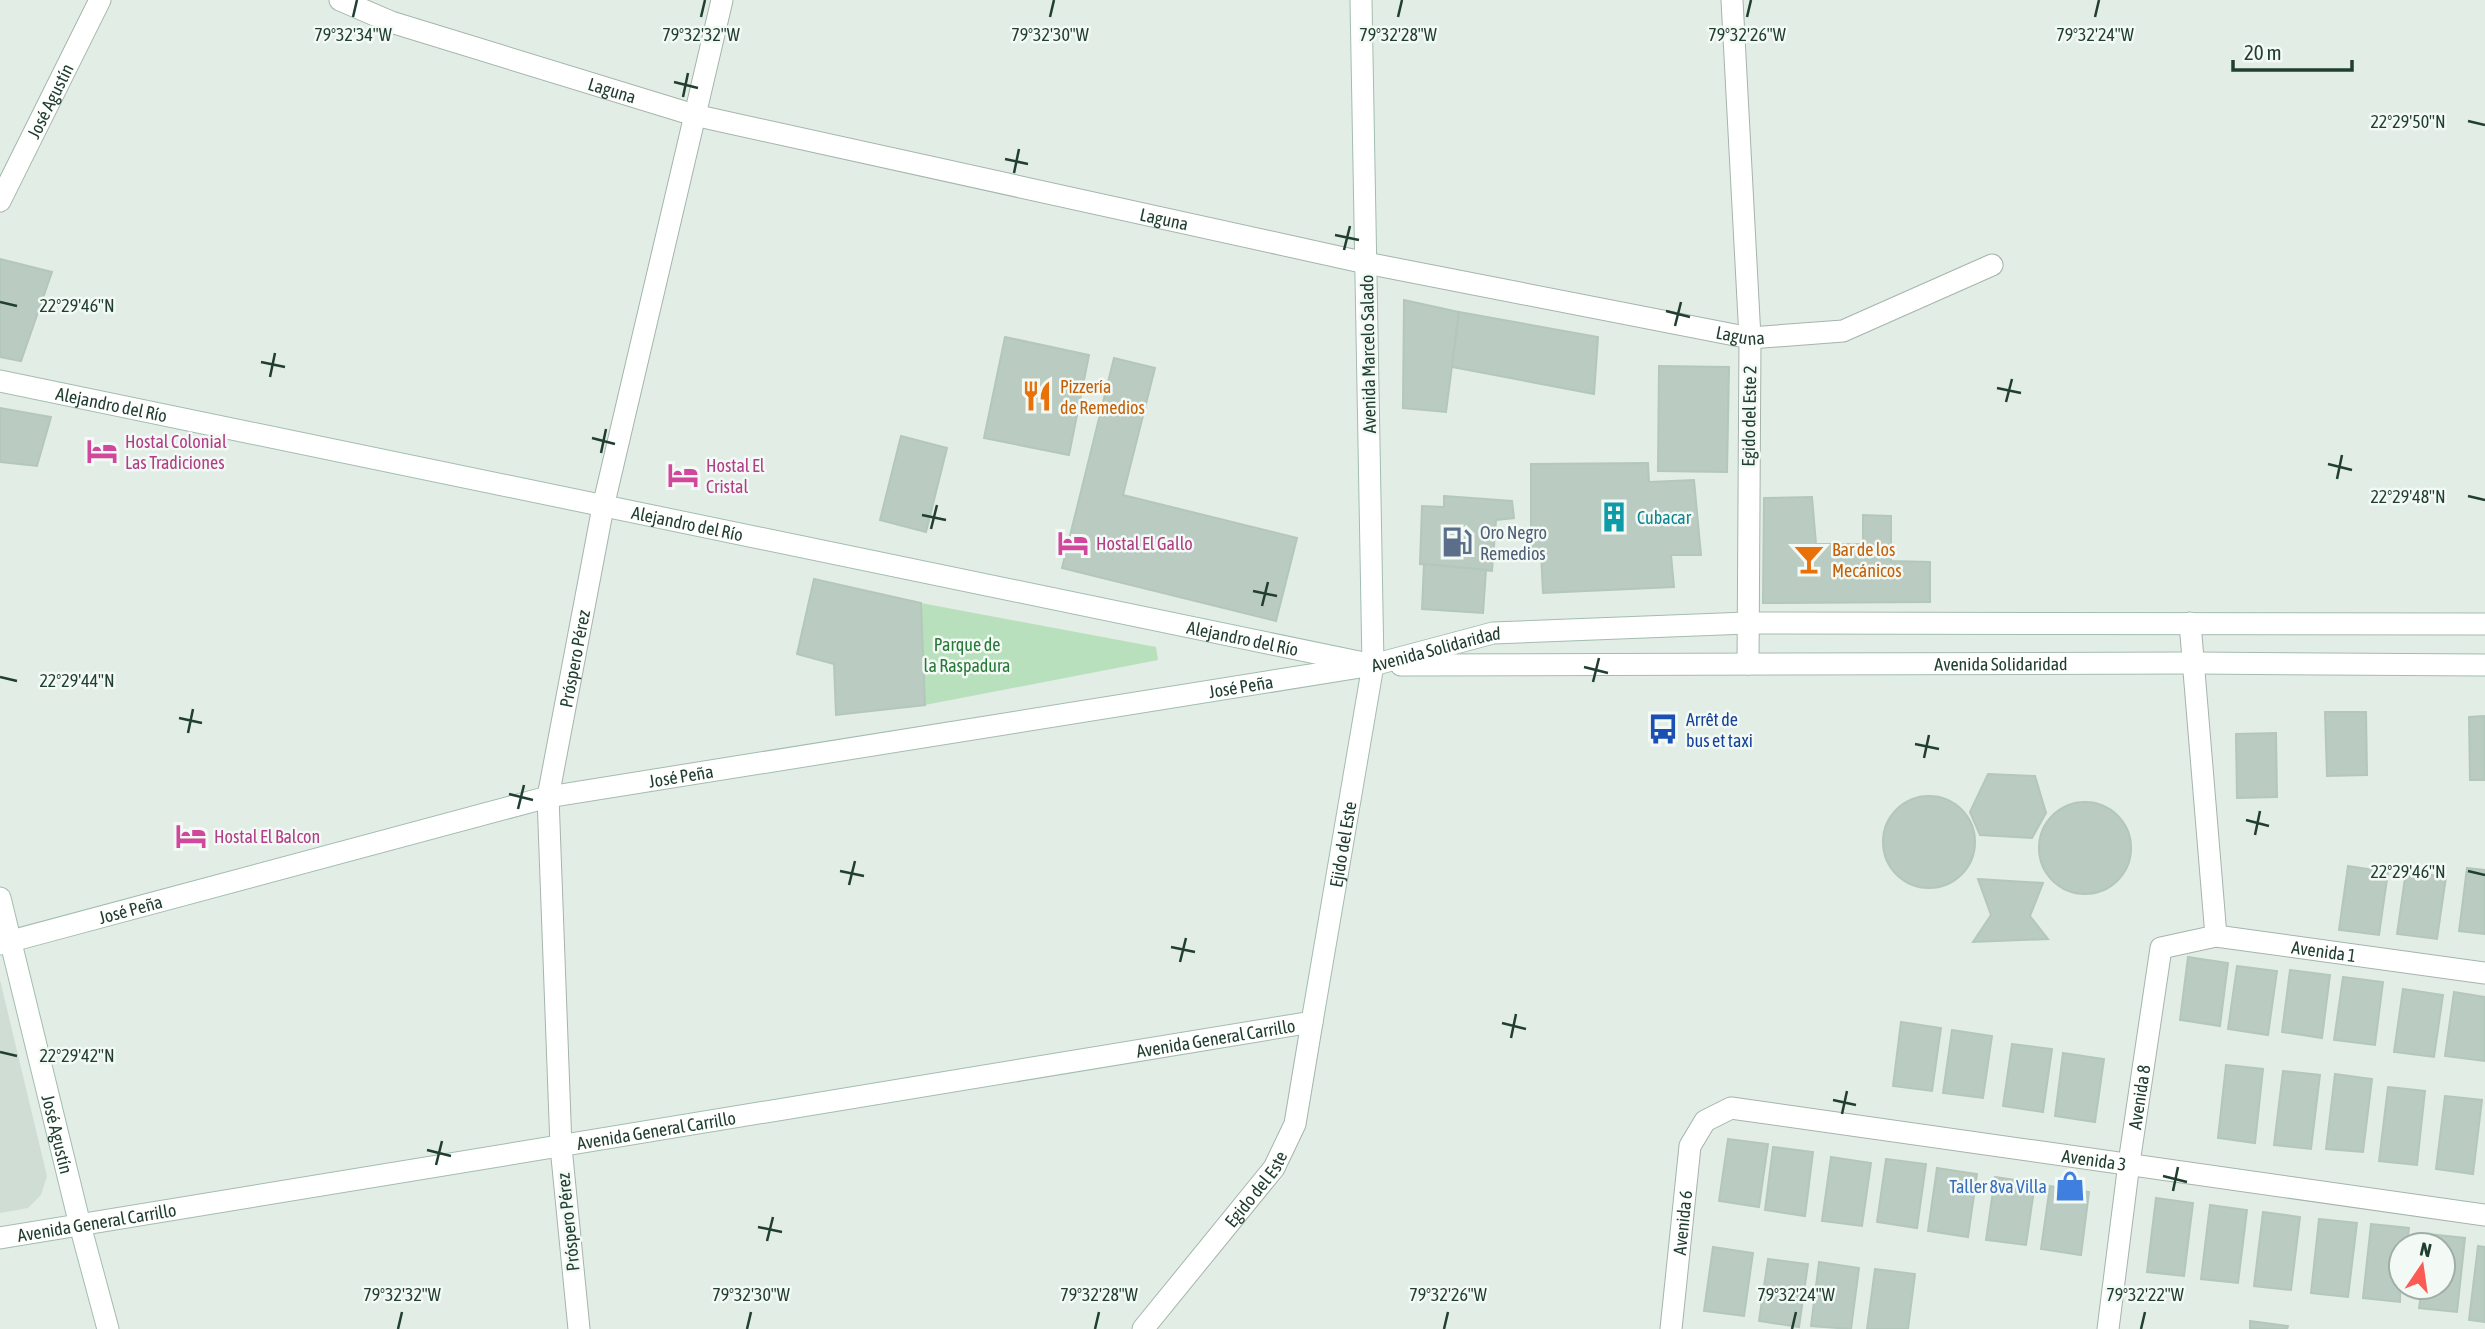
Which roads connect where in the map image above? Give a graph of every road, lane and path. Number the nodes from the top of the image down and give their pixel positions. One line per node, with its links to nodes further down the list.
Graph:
1 (100, 0): 7 (street, José Agustín)
2 (340, 0): 6 (street, Laguna)
3 (722, 0): 6 (street, Próspero Pérez)
4 (1361, 0): 8 (street, Avenida Marcelo Salado)
5 (1732, 0): 10 (street, Egido del Este 2)
6 (694, 115): 8 (street, Laguna); 12 (street, Próspero Pérez)
7 (0, 201)
8 (1366, 263): 10 (street, Laguna); 18 (street, Avenida Marcelo Salado)
9 (1992, 265): 10 (street, Laguna)
10 (1750, 338): 14 (street, Egido del Este 2)
11 (0, 382): 12 (street, Alejandro del Río)
12 (603, 506): 18 (street, Alejandro del Río); 20 (street, Próspero Pérez)
13 (2190, 622): 14 (street, Avenida Solidaridad); 15 (street, Avenida Solidaridad); 16 (street)
14 (1747, 623): 17 (street, Egido del Este 2); 18 (street, Avenida Solidaridad)
15 (2485, 624)
16 (2194, 663): 17 (street, Avenida Solidaridad); 19 (street, Avenida Solidaridad); 22 (street)
17 (1748, 664): 18 (street, Avenida Solidaridad)
18 (1373, 665): 20 (street, José Peña); 26 (street, Ejido del Este)
19 (2485, 665)
20 (548, 797): 23 (street, José Peña); 28 (street, Próspero Pérez)
21 (0, 898): 23 (street, José Agustín)
22 (2217, 936): 24 (street, Avenida 1); 25 (street, Avenida 1)
23 (5, 943): 31 (street, José Agustín)
24 (2161, 948): 29 (street, Avenida 8)
25 (2485, 973)
26 (1312, 1022): 28 (street, Avenida General Carrillo); 35 (street, Egido del Este)
27 (1705, 1121): 29 (street, Avenida 3); 36 (street, Avenida 6)
28 (561, 1147): 31 (street, Avenida General Carrillo); 34 (street, Próspero Pérez)
29 (2129, 1163): 30 (street, Avenida 3); 37 (street, Avenida 8)
30 (2485, 1215)
31 (80, 1224): 32 (street, Avenida General Carrillo); 33 (street, José Agustín)
32 (0, 1238)
33 (108, 1329)
34 (579, 1329)
35 (1143, 1329)
36 (1671, 1329)
37 (2108, 1329)

